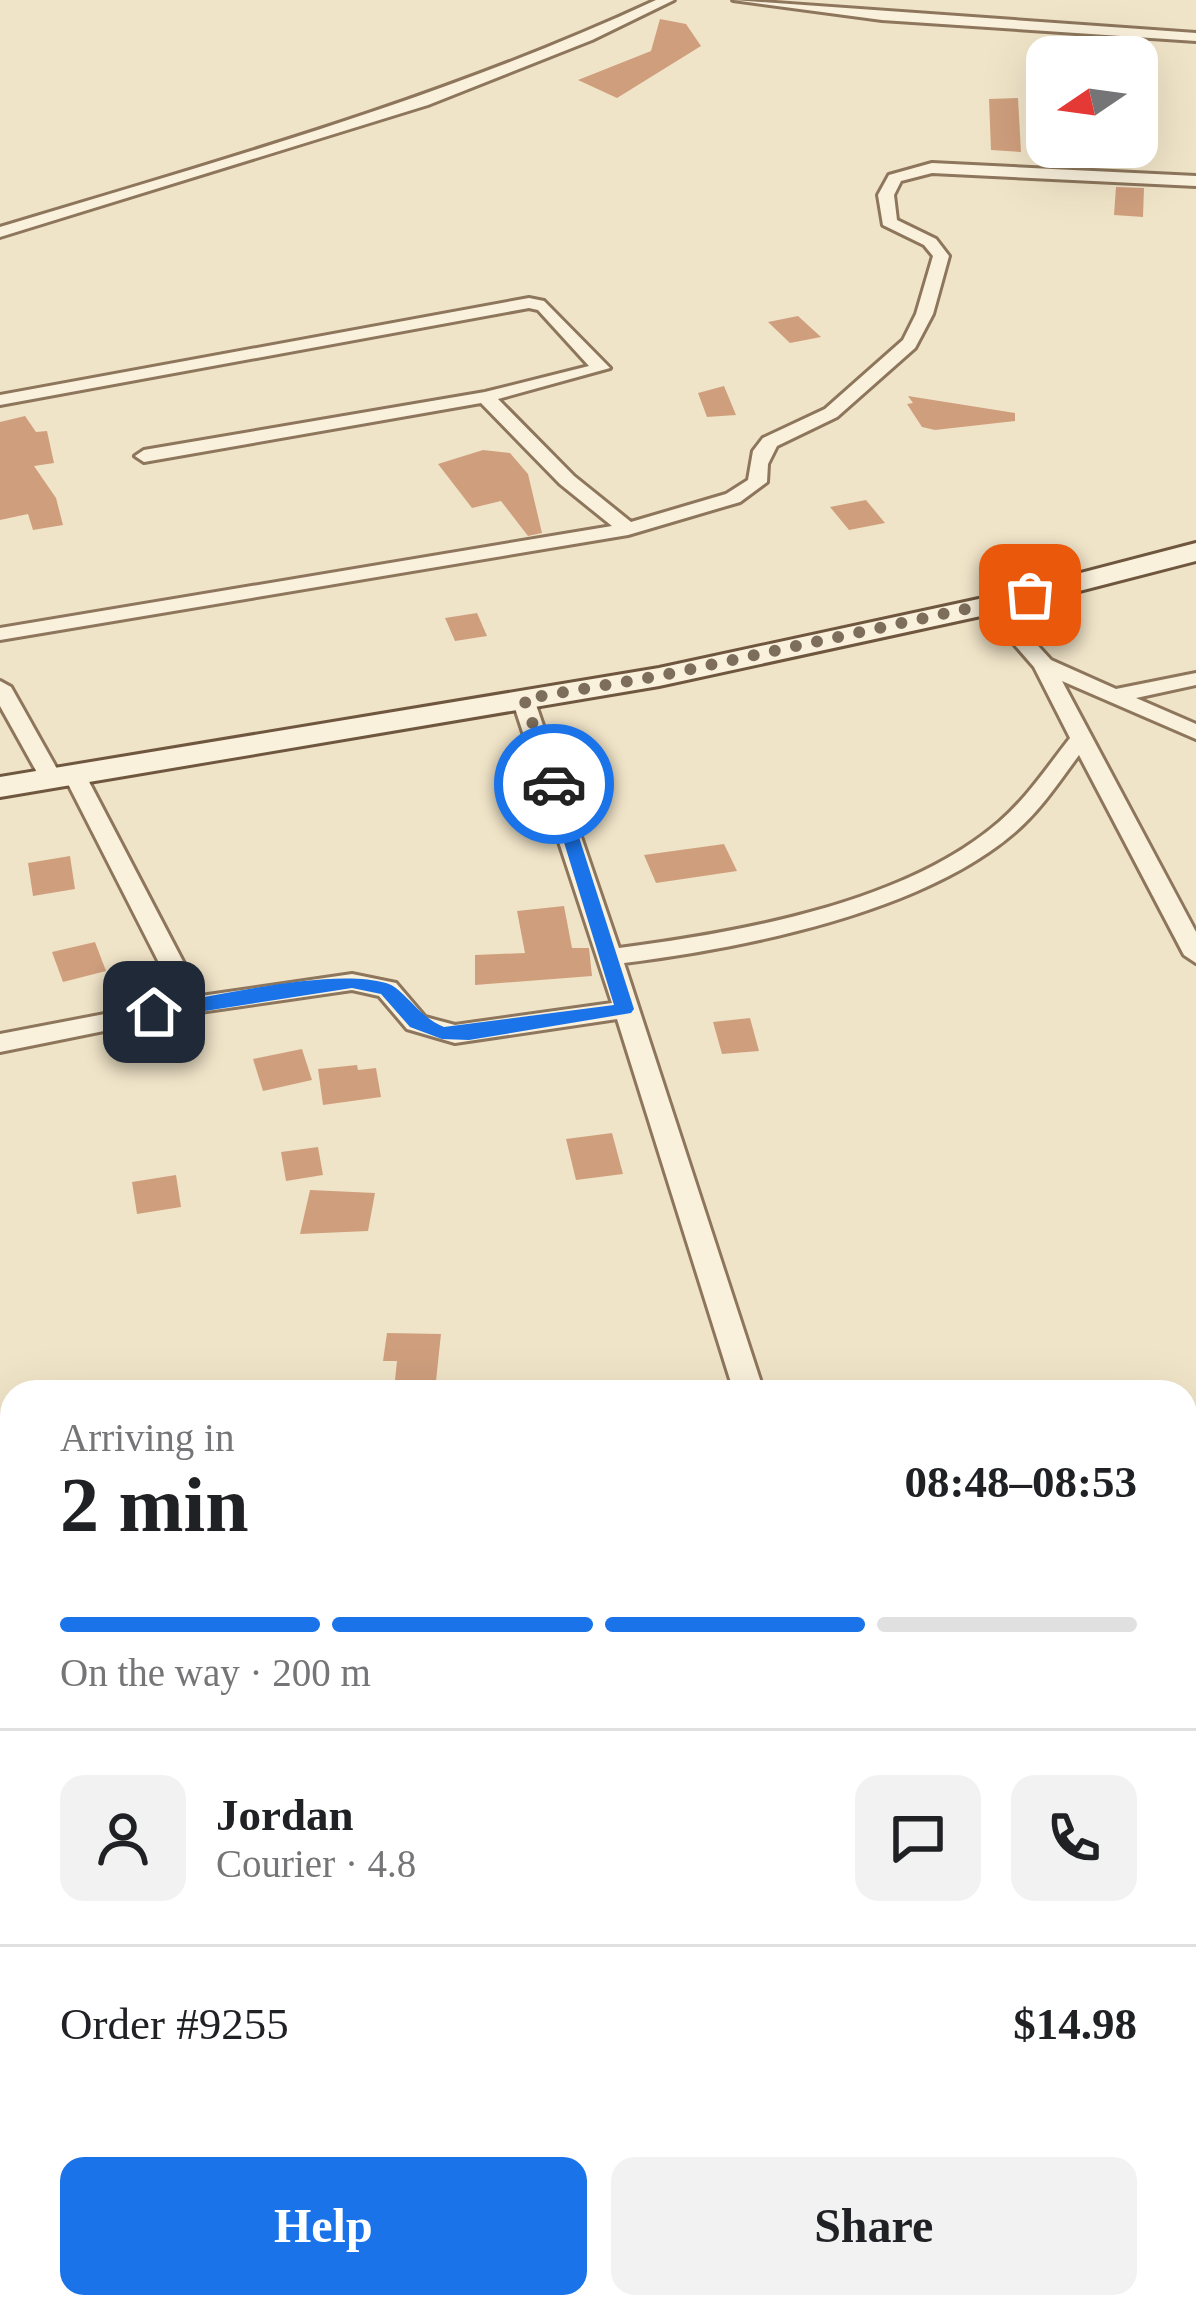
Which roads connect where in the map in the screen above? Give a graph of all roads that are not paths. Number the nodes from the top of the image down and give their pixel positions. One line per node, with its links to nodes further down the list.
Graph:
1 (667, 0): 5 (street)
2 (740, 0): 3 (street)
3 (1196, 37)
4 (1196, 181): 9 (street)
5 (0, 232)
6 (485, 397): 7 (street); 8 (street); 9 (street)
7 (0, 400)
8 (144, 456)
9 (628, 530): 12 (street)
10 (1196, 552): 11 (street)
11 (990, 605): 13 (street); 17 (street)
12 (0, 634)
13 (1043, 665): 16 (street); 19 (street)
14 (1196, 679): 16 (street)
15 (0, 687): 20 (street)
16 (1118, 695): 18 (street)
17 (524, 699): 20 (street); 23 (street)
18 (1196, 732)
19 (1080, 740): 22 (street); 23 (street)
20 (62, 775): 21 (street); 24 (street)
21 (0, 787)
22 (1196, 955)
23 (610, 957): 25 (street)
24 (193, 1005): 25 (street); 26 (street)
25 (625, 1009): 27 (street)
26 (0, 1043)
27 (745, 1380)

